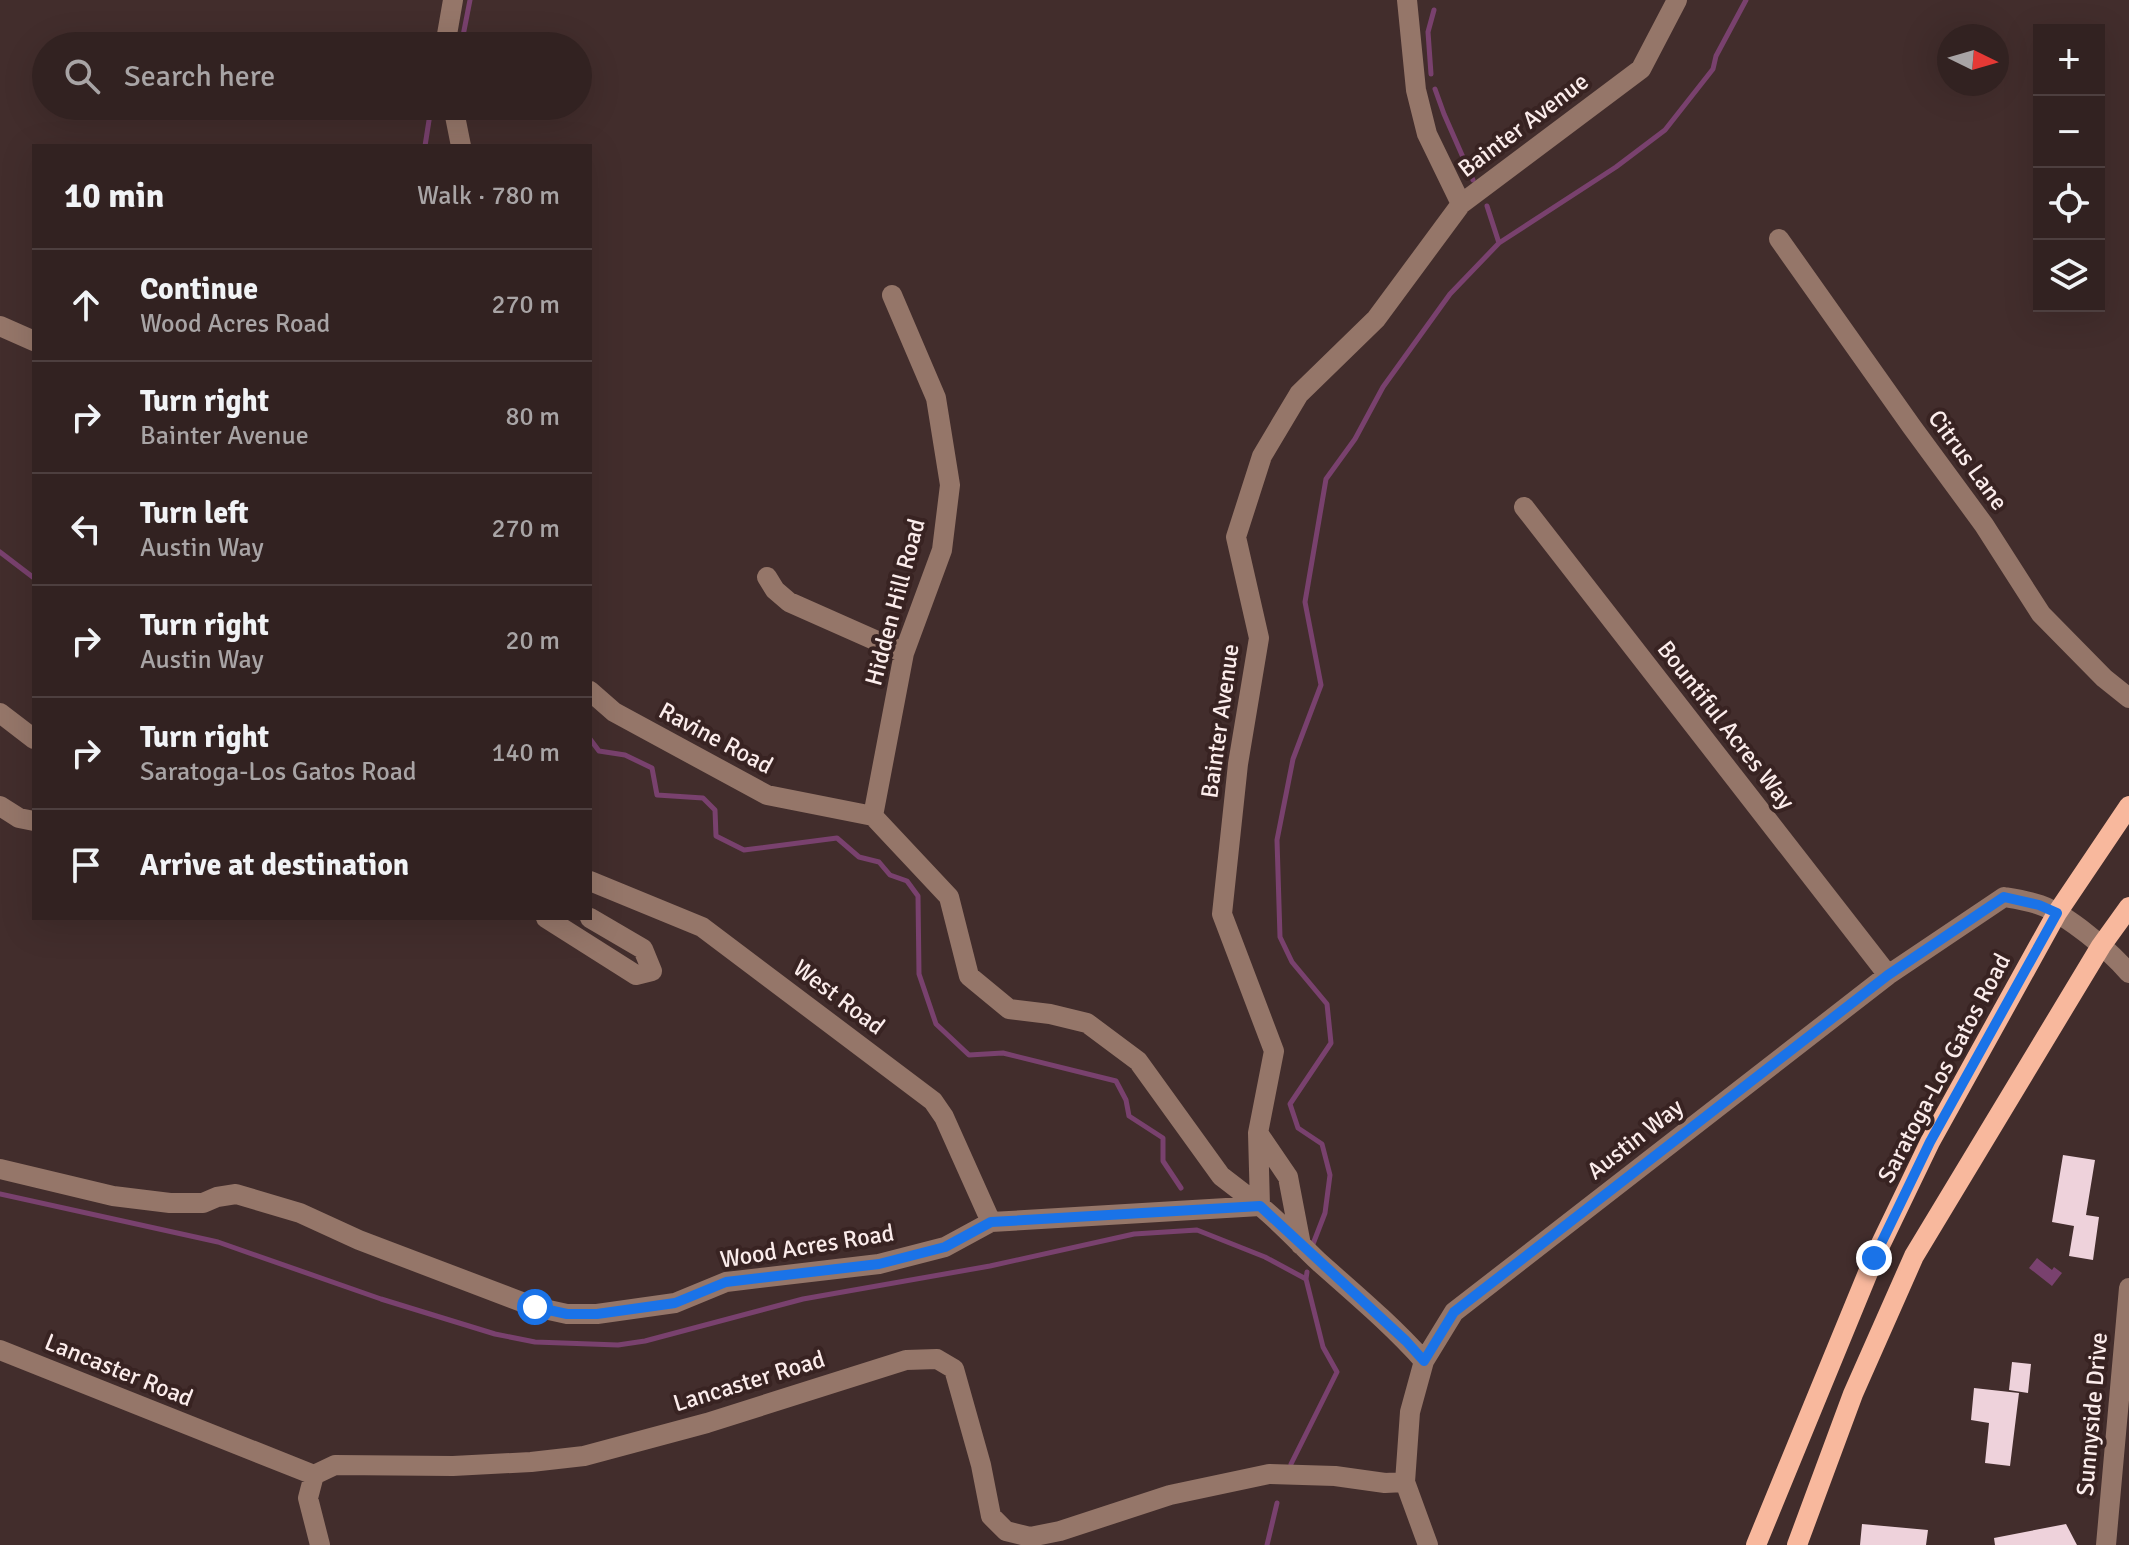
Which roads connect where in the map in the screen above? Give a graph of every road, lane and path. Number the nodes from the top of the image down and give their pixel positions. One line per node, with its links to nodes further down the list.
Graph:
1 (453, 0): 4 (street)
2 (1407, 0): 7 (street)
3 (1677, 0): 7 (street, Bainter Avenue)
4 (447, 32)
5 (456, 120): 6 (street)
6 (461, 144)
7 (1461, 204): 31 (street, Bainter Avenue)
8 (1779, 239): 16 (street, Citrus Lane)
9 (895, 304): 14 (street, Hidden Hill Road)
10 (0, 326): 11 (street)
11 (32, 340)
12 (1524, 507): 30 (street, Bountiful Acres Way)
13 (767, 577): 14 (street)
14 (904, 653): 21 (street, Hidden Hill Road)
15 (592, 693): 21 (street, Ravine Road)
16 (2129, 698)
17 (0, 713): 18 (street)
18 (32, 737)
19 (0, 806): 22 (street)
20 (2129, 806): 25 (main road, Saratoga-Los Gatos Road)
21 (873, 816): 33 (street)
22 (32, 821)
23 (592, 882): 34 (street, West Road)
24 (2129, 907): 28 (main road)
25 (2057, 913): 28 (street); 30 (street, Austin Way); 43 (main road, Saratoga-Los Gatos Road)
26 (592, 919): 27 (street)
27 (549, 920)
28 (2101, 946): 29 (street); 44 (main road)
29 (2129, 973)
30 (1888, 975): 38 (street, Austin Way)
31 (1258, 1133): 33 (street, Bainter Avenue); 35 (street)
32 (0, 1169): 34 (street, Wood Acres Road)
33 (1260, 1206): 34 (street, Wood Acres Road); 35 (street)
34 (991, 1222)
35 (1301, 1245): 38 (street)
36 (2129, 1288): 45 (street, Sunnyside Drive)
37 (0, 1350): 39 (street, Lancaster Road)
38 (1424, 1361): 40 (street, Austin Way)
39 (314, 1475): 40 (street, Lancaster Road); 41 (street)
40 (1405, 1482): 42 (street, Austin Way)
41 (320, 1545)
42 (1428, 1545)
43 (1756, 1545)
44 (1797, 1545)
45 (2106, 1545)

